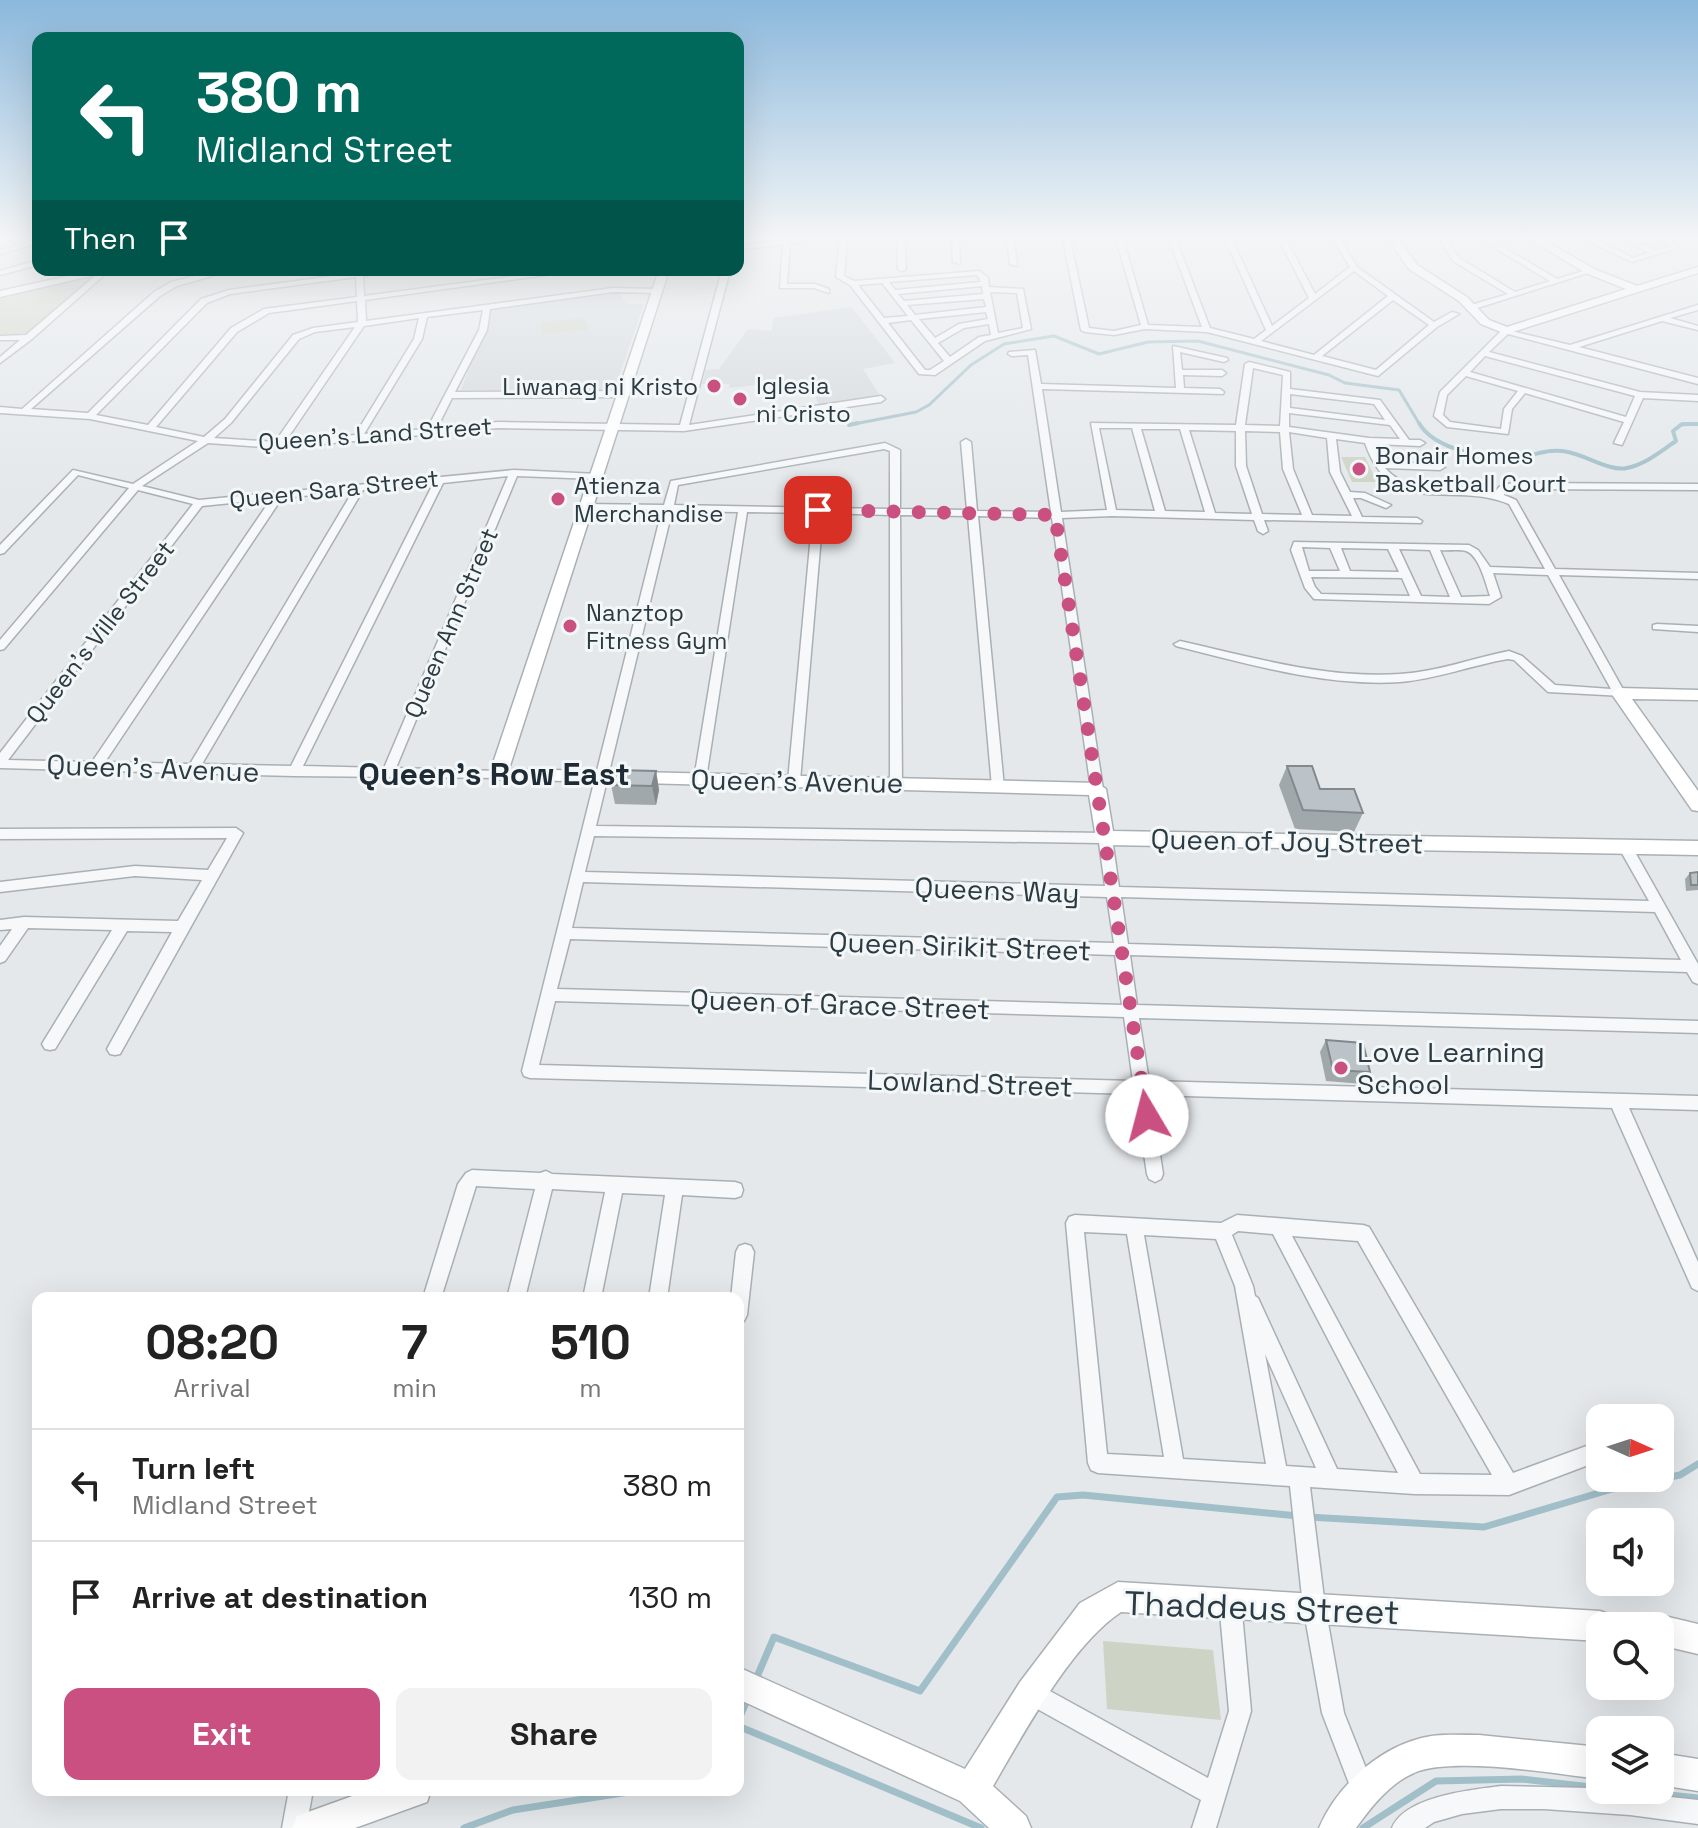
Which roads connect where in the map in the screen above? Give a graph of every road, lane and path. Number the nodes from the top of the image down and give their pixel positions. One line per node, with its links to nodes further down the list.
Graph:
1 (45, 324): 30 (street)
2 (122, 324): 55 (street)
3 (181, 324): 58 (street)
4 (242, 324): 63 (street)
5 (353, 324): 71 (street)
6 (361, 324): 77 (street)
7 (422, 324): 70 (street)
8 (484, 324): 51 (street)
9 (645, 324): 50 (street)
10 (712, 324): 65 (street)
11 (884, 324): 40 (street)
12 (919, 324): 32 (street)
13 (972, 324): 32 (street)
14 (992, 324): 29 (street)
15 (1026, 324): 29 (street)
16 (1084, 324): 25 (street)
17 (1205, 324): 27 (street)
18 (1267, 324): 26 (street)
19 (1276, 324): 26 (street)
20 (1357, 324): 37 (street)
21 (1490, 324): 28 (street)
22 (1527, 324): 28 (street)
23 (1645, 324): 34 (street)
24 (1434, 325): 37 (street)
25 (1145, 327): 27 (street)
26 (1269, 329): 33 (street)
27 (1207, 330): 33 (street)
28 (1506, 331): 34 (street); 35 (street)
29 (995, 336): 40 (street)
30 (30, 337): 31 (street); 38 (street)
31 (0, 338)
32 (934, 342): 40 (street)
33 (1255, 342): 37 (street)
34 (1569, 348): 44 (street)
35 (1483, 353): 43 (street); 52 (street)
36 (1012, 354): 45 (street)
37 (1315, 358)
38 (2, 359)
39 (1224, 360): 41 (street)
40 (949, 361)
41 (1178, 372): 42 (street); 46 (street)
42 (1222, 373)
43 (1464, 373): 47 (street); 47 (street)
44 (1698, 381)
45 (1037, 386): 46 (street); 100 (street)
46 (1180, 390): 49 (street)
47 (1523, 390): 59 (street)
48 (1288, 391): 57 (street); 60 (street); 66 (street)
49 (1220, 392)
50 (621, 394): 51 (street); 64 (street)
51 (451, 395): 68 (street)
52 (1640, 395): 53 (street); 59 (street)
53 (1698, 398)
54 (881, 399): 65 (street, Queen's Land Street)
55 (26, 409): 56 (street, Queen's Land Street); 58 (street, Queen's Land Street)
56 (0, 410)
57 (1288, 410): 60 (street); 67 (street)
58 (90, 416): 63 (street, Queen's Land Street)
59 (1627, 420): 76 (street)
60 (1391, 423): 74 (street)
61 (1136, 426): 62 (street); 98 (street); 99 (street)
62 (1183, 426): 66 (street); 101 (street)
63 (150, 428): 71 (street, Queen's Land Street)
64 (609, 428): 65 (street, Queen's Land Street); 68 (street, Queen's Land Street); 81 (street)
65 (684, 428)
66 (1240, 428): 67 (street); 102 (street)
67 (1284, 429): 69 (street); 103 (street)
68 (431, 430): 70 (street, Queen's Land Street)
69 (1331, 436): 72 (street); 88 (street)
70 (357, 439): 77 (street, Queen's Land Street)
71 (206, 440): 77 (street, Queen's Land Street); 83 (street)
72 (1369, 441): 74 (street); 78 (street)
73 (966, 442): 97 (street)
74 (1406, 442): 75 (street)
75 (1420, 443)
76 (1619, 443)
77 (278, 445)
78 (1379, 465): 79 (street); 86 (street)
79 (1440, 467)
80 (514, 473): 81 (street, Queen Sara Street); 82 (street, Queen Sara Street); 129 (street, Queen Ann Street)
81 (595, 476): 92 (street)
82 (440, 479): 84 (street, Queen Sara Street); 128 (street)
83 (137, 485): 90 (street, Queen Sara Street); 110 (street, Queen Sara Street); 122 (street)
84 (360, 487): 87 (street, Queen Sara Street); 127 (street)
85 (1692, 487): 86 (street); 89 (street)
86 (1501, 488): 114 (street)
87 (279, 495): 90 (street, Queen Sara Street); 126 (street)
88 (1346, 495): 91 (street); 104 (street)
89 (1698, 500)
90 (199, 503): 125 (street, Queen's Ville Street)
91 (1386, 505)
92 (587, 506): 93 (street); 130 (street)
93 (666, 507): 94 (street); 96 (street); 131 (street)
94 (743, 509): 95 (street); 132 (street)
95 (818, 510): 96 (street); 133 (street)
96 (895, 512): 97 (street); 134 (street)
97 (972, 513): 100 (street); 135 (street)
98 (1112, 513): 99 (street); 100 (street)
99 (1161, 514): 101 (street)
100 (1055, 515): 136 (street)
101 (1211, 515): 102 (street)
102 (1259, 517): 103 (street); 106 (street)
103 (1308, 518): 104 (street)
104 (1359, 520): 105 (street)
105 (1417, 521)
106 (1263, 531)
107 (1334, 544): 108 (street); 112 (street); 113 (street)
108 (1392, 546): 109 (street); 115 (street)
109 (1433, 546): 111 (street); 118 (street)
110 (0, 551)
111 (1485, 570): 114 (street); 118 (street)
112 (1305, 574): 113 (street); 117 (street)
113 (1346, 574): 115 (street)
114 (1553, 574): 116 (street); 123 (street)
115 (1405, 575): 117 (street)
116 (1698, 576)
117 (1417, 600): 118 (street)
118 (1457, 601)
119 (1657, 627): 120 (street)
120 (1698, 629)
121 (1180, 644): 123 (street)
122 (0, 647)
123 (1619, 693): 124 (street); 137 (street)
124 (1698, 695)
125 (0, 763): 126 (street, Queen's Avenue)
126 (96, 766): 127 (street, Queen's Avenue)
127 (193, 769): 128 (street, Queen's Avenue)
128 (294, 772): 129 (street, Queen's Avenue)
129 (388, 773): 130 (street, Queen's Avenue)
130 (498, 775): 131 (street, Queen's Avenue)
131 (601, 776): 132 (street, Queen's Avenue); 138 (street)
132 (700, 779): 133 (street, Queen's Avenue)
133 (794, 781): 134 (street, Queen's Avenue)
134 (896, 784): 135 (street, Queen's Avenue)
135 (998, 787): 136 (street, Queen's Avenue)
136 (1097, 789): 140 (street)
137 (1698, 805)
138 (588, 831): 140 (street, Queen of Joy Street); 144 (street)
139 (0, 834): 143 (street)
140 (1105, 838): 141 (street, Queen of Joy Street); 146 (street)
141 (1626, 848): 142 (street, Queen of Joy Street); 147 (street)
142 (1698, 848)
143 (211, 875): 145 (street); 151 (street)
144 (577, 877): 146 (street, Queens Way); 152 (street)
145 (0, 887)
146 (1113, 894): 147 (street, Queens Way); 153 (street)
147 (1657, 907): 155 (street)
148 (24, 922): 149 (street); 150 (street); 154 (street)
149 (0, 925)
150 (123, 925): 151 (street); 159 (street)
151 (182, 927): 160 (street)
152 (563, 933): 153 (street, Queen Sirikit Street); 156 (street)
153 (1122, 952): 155 (street, Queen Sirikit Street); 157 (street)
154 (0, 957)
155 (1695, 972)
156 (548, 995): 157 (street, Queen of Grace Street); 161 (street, Lowland Street)
157 (1131, 1012): 158 (street, Queen of Grace Street); 161 (street)
158 (1698, 1027)
159 (50, 1044)
160 (115, 1049)
161 (1142, 1087): 162 (street, Lowland Street); 164 (street)
162 (1617, 1100): 163 (street, Lowland Street); 173 (street)
163 (1698, 1103)
164 (1155, 1174)
165 (546, 1179): 166 (street); 175 (street); 176 (street)
166 (615, 1183): 167 (street); 177 (street)
167 (675, 1186): 168 (street); 178 (street)
168 (735, 1190)
169 (1134, 1225): 171 (street); 181 (street); 181 (street)
170 (1279, 1228): 171 (street); 185 (street); 186 (street)
171 (1222, 1231): 174 (street)
172 (745, 1252): 179 (street)
173 (1698, 1282)
174 (1244, 1286): 182 (street); 184 (street)
175 (434, 1292)
176 (518, 1292)
177 (593, 1292)
178 (659, 1292)
179 (741, 1292)
180 (1586, 1456): 186 (street)
181 (1175, 1467): 182 (street)
182 (1277, 1473): 183 (street)
183 (1299, 1476): 184 (street); 188 (street)
184 (1331, 1478): 185 (street)
185 (1414, 1484): 186 (street)
186 (1509, 1485)
187 (1230, 1602): 188 (street, Thaddeus Street); 193 (street, Thaddeus Street); 199 (street)
188 (1314, 1606): 189 (street, Thaddeus Street); 198 (street)
189 (1586, 1625)
190 (1674, 1633): 191 (street)
191 (1698, 1639)
192 (744, 1686): 197 (street)
193 (1031, 1693): 197 (street, Thaddeus Street); 199 (street)
194 (1586, 1762): 198 (street)
195 (1674, 1771): 196 (street)
196 (1698, 1775)
197 (972, 1789): 205 (street)
198 (1363, 1792): 207 (street)
199 (1212, 1793): 206 (street)
200 (300, 1796): 203 (street)
201 (395, 1796): 204 (street)
202 (1698, 1812): 208 (street)
203 (294, 1828)
204 (309, 1828)
205 (1014, 1828)
206 (1204, 1828)
207 (1336, 1828)
208 (1404, 1828)

